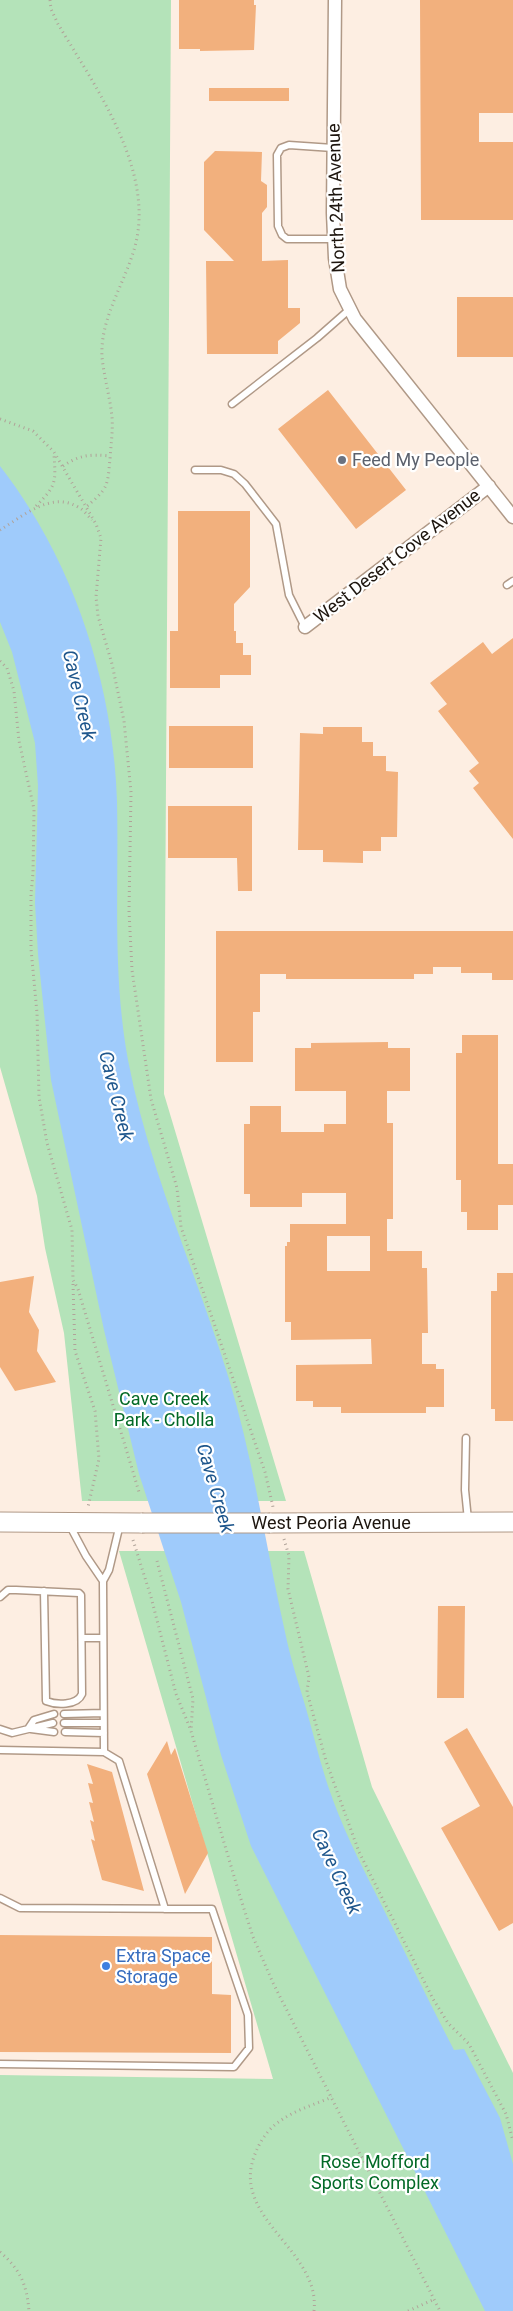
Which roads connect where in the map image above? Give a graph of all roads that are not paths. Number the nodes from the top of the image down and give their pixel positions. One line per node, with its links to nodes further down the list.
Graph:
1 (335, 0): 2 (street, North 24th Avenue)
2 (333, 148): 3 (street, North 24th Avenue); 3 (lane)
3 (334, 239): 4 (street, North 24th Avenue)
4 (350, 309): 5 (lane); 7 (street, North 24th Avenue)
5 (232, 404)
6 (196, 470): 11 (lane)
7 (489, 486): 8 (street, North 24th Avenue); 11 (street, West Desert Cove Avenue)
8 (513, 517)
9 (513, 580): 10 (lane)
10 (507, 585)
11 (305, 627)
12 (466, 1438): 15 (lane)
13 (0, 1522): 14 (main road, West Peoria Avenue)
14 (76, 1522): 17 (main road, West Peoria Avenue); 18 (lane)
15 (468, 1522): 16 (main road, West Peoria Avenue); 17 (main road, West Peoria Avenue, bridge)
16 (513, 1522)
17 (130, 1523): 18 (lane)
18 (103, 1581): 22 (lane)
19 (44, 1591): 20 (lane); 21 (lane); 21 (lane)
20 (0, 1597)
21 (82, 1638): 22 (lane)
22 (103, 1638): 23 (lane)
23 (103, 1713): 25 (lane); 28 (lane)
24 (54, 1714): 30 (lane)
25 (64, 1714)
26 (53, 1723): 30 (lane)
27 (64, 1723): 28 (lane)
28 (103, 1723): 33 (lane)
29 (0, 1729): 30 (lane)
30 (28, 1729): 31 (lane)
31 (54, 1732)
32 (64, 1732): 33 (lane)
33 (104, 1733): 35 (lane)
34 (0, 1750): 35 (lane)
35 (104, 1752): 37 (lane)
36 (0, 1898): 37 (lane)
37 (165, 1909): 38 (lane)
38 (0, 2064)

